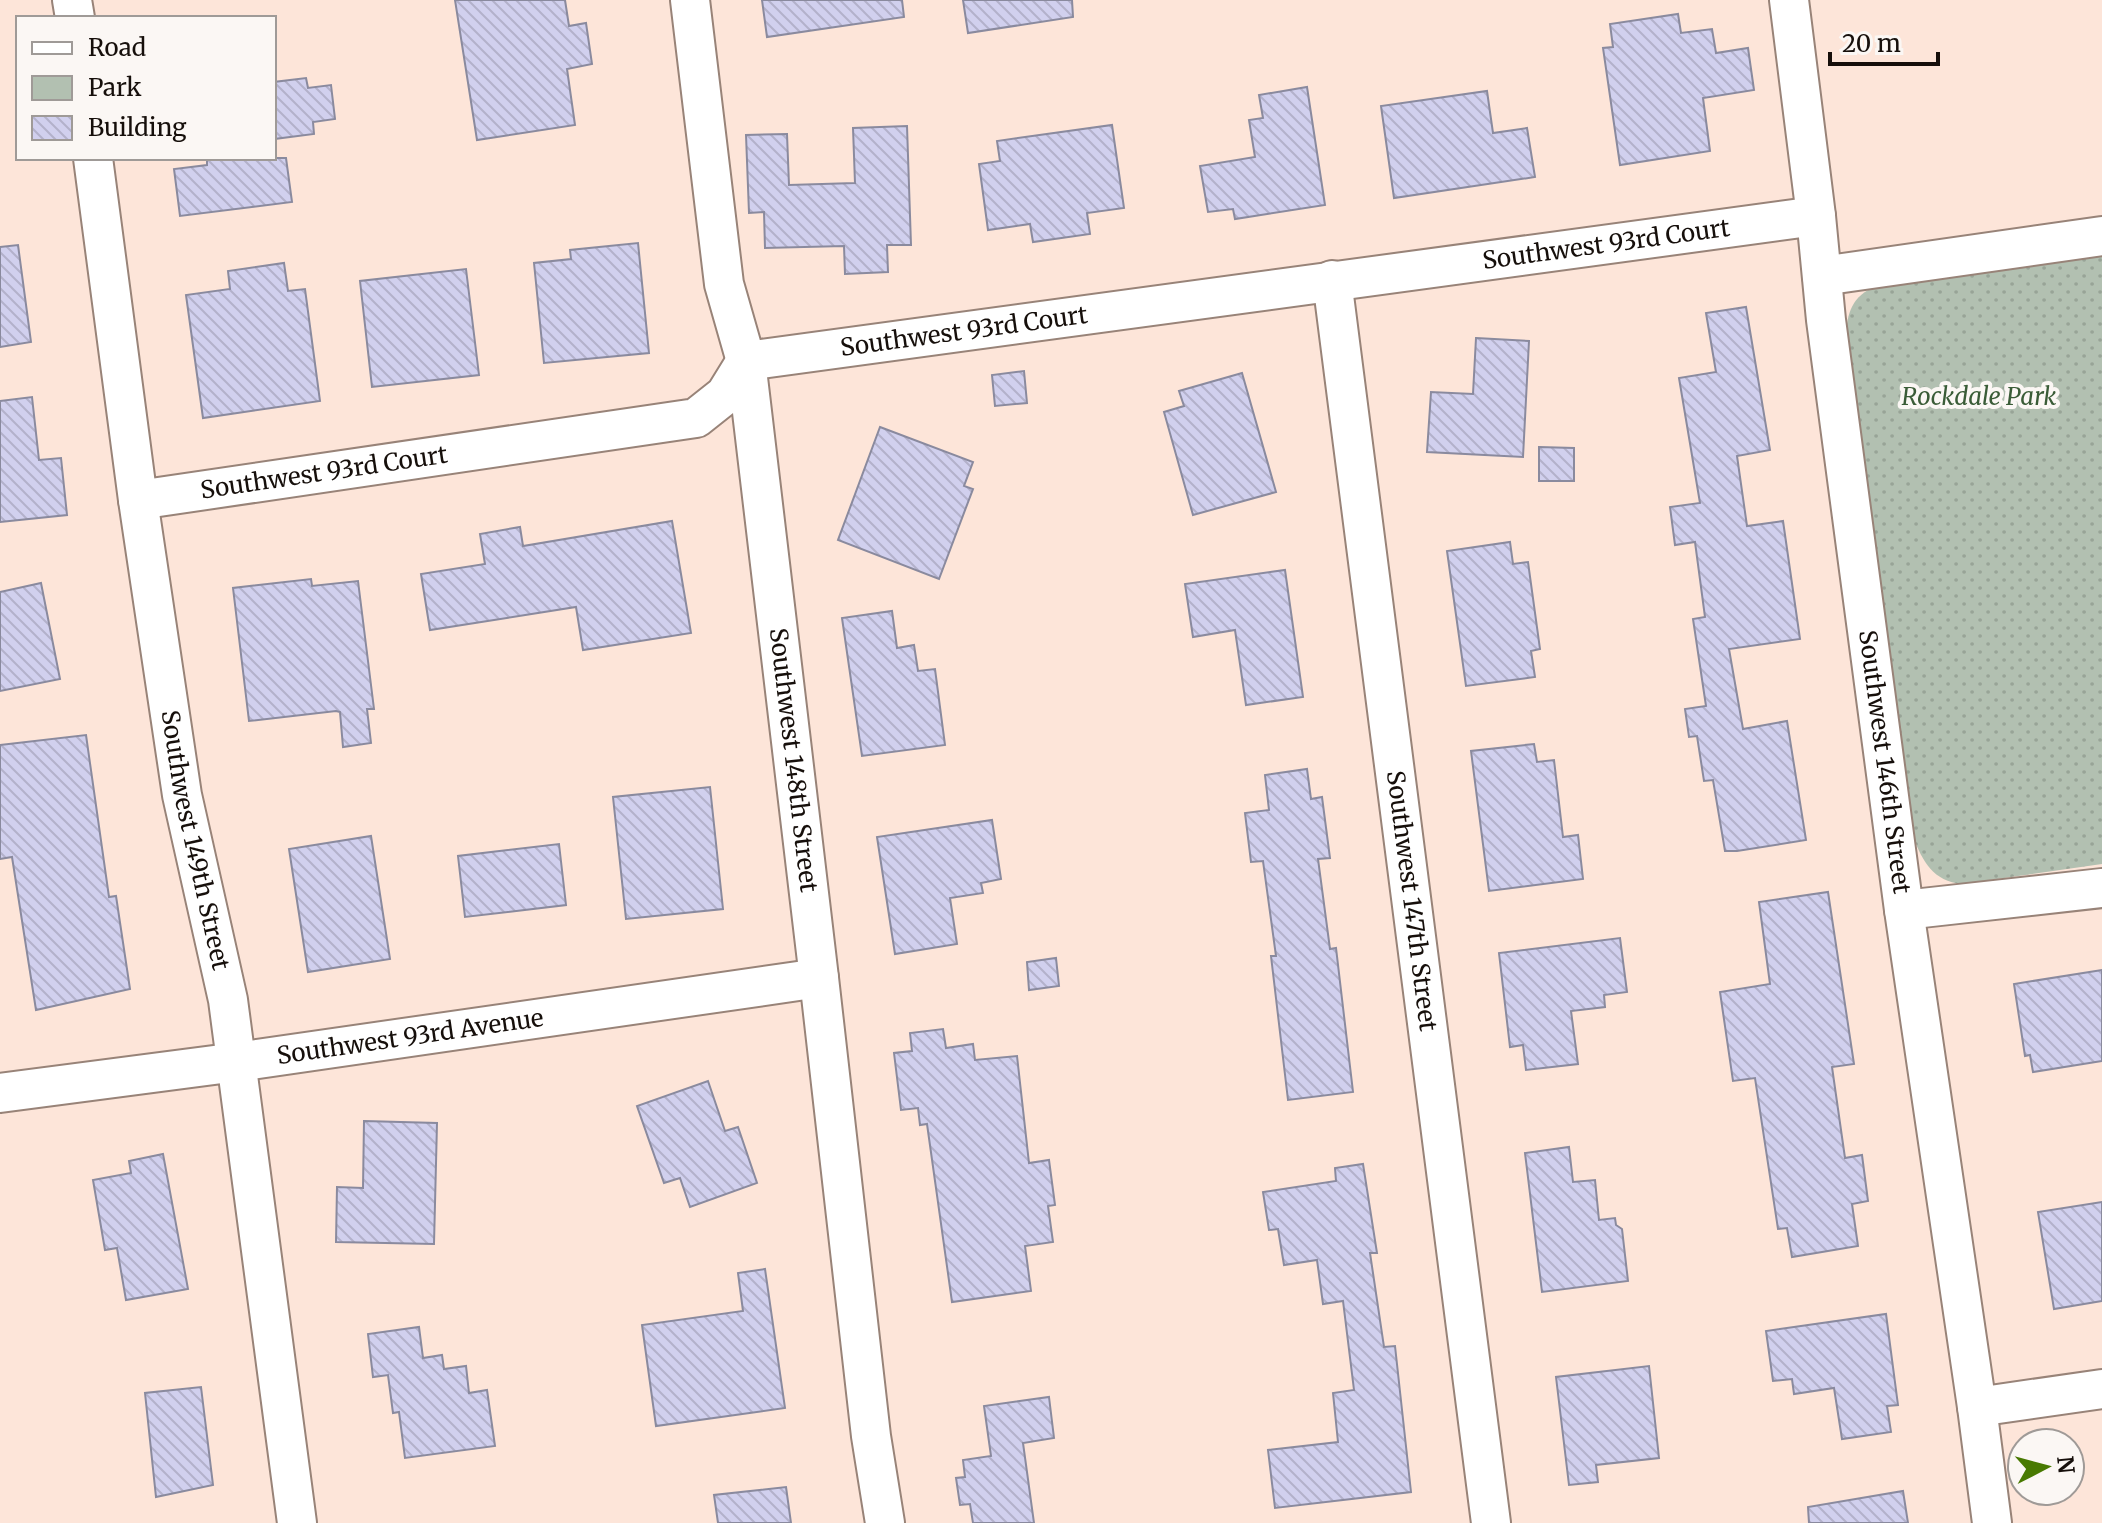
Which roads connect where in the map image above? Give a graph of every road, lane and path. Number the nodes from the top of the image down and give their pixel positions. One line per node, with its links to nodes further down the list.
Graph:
1 (690, 0): 8 (street, Southwest 148th Street)
2 (1789, 0): 4 (street, Southwest 146th Street)
3 (93, 160): 9 (street, Southwest 149th Street)
4 (1816, 216): 6 (street, Southwest 146th Street); 7 (street, Southwest 93rd Court)
5 (2102, 236): 6 (street)
6 (1822, 276): 11 (street, Southwest 146th Street)
7 (1332, 280): 8 (street, Southwest 93rd Court); 19 (street, Southwest 147th Street)
8 (746, 361): 9 (street, Southwest 93rd Court); 12 (street, Southwest 148th Street)
9 (138, 500): 13 (street, Southwest 149th Street)
10 (2102, 888): 11 (street)
11 (1904, 910): 16 (street, Southwest 146th Street)
12 (819, 978): 13 (street, Southwest 93rd Avenue); 18 (street, Southwest 148th Street)
13 (237, 1062): 14 (street, Southwest 93rd Avenue); 17 (street, Southwest 149th Street)
14 (0, 1093)
15 (2102, 1389): 16 (street)
16 (1977, 1407): 20 (street, Southwest 146th Street)
17 (297, 1523)
18 (885, 1523)
19 (1491, 1523)
20 (1992, 1523)

